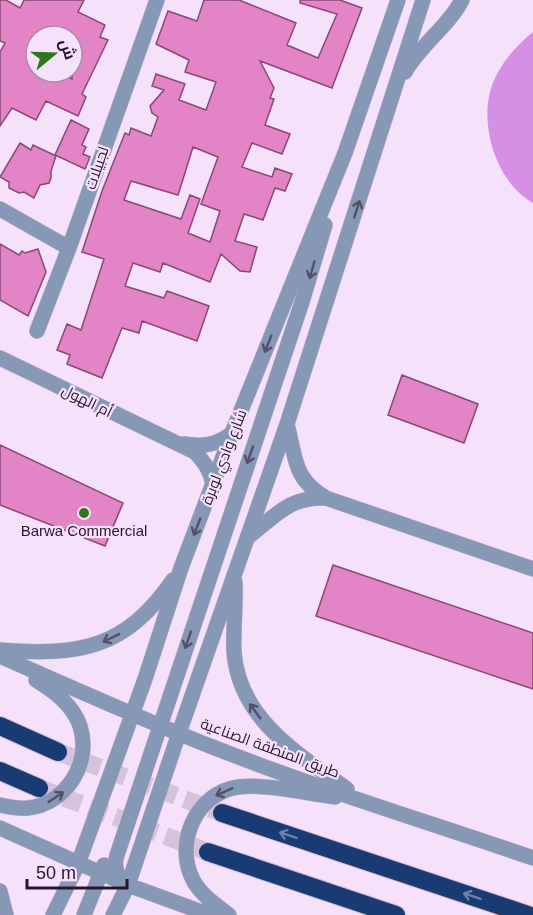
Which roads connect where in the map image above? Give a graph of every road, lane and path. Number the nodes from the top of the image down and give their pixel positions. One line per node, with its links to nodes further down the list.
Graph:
1 (398, 0): 5 (street, شارع وادي لوبرة)
2 (423, 0): 6 (street)
3 (462, 0): 6 (street)
4 (154, 1): 8 (street, لجبيلات)
5 (345, 153): 12 (street, شارع وادي لوبرة, one-way to 12); 23 (street, one-way to 23)
6 (369, 170): 11 (street, one-way to 6)
7 (0, 208): 8 (street)
8 (69, 248): 9 (street, لجبيلات)
9 (37, 331)
10 (0, 358): 13 (street, أم الهول)
11 (287, 424): 15 (street); 16 (street)
12 (232, 433): 13 (street, أم الهول); 14 (street, شارع وادي لوبرة)
13 (175, 443): 14 (street, أم الهول)
14 (213, 485): 17 (street, شارع وادي لوبرة, one-way to 17)
15 (326, 498): 16 (street); 18 (street)
16 (248, 537): 19 (street)
17 (181, 568): 20 (street, one-way to 20); 22 (street, شارع وادي لوبرة)
18 (533, 568)
19 (235, 573): 25 (street); 29 (street, one-way to 19)
20 (0, 650)
21 (0, 657): 22 (street, طريق المنطقة الصناعية); 30 (street, one-way to 21)
22 (132, 715): 23 (street, طريق المنطقة الصناعية); 35 (street, شارع وادي لوبرة); 36 (street)
23 (159, 725): 25 (street, طريق المنطقة الصناعية); 37 (street)
24 (0, 726): 26 (highway)
25 (178, 733): 29 (street, طريق المنطقة الصناعية); 37 (street)
26 (58, 752)
27 (0, 771): 28 (highway)
28 (39, 788)
29 (364, 801): 34 (street, طريق المنطقة الصناعية); 44 (street, one-way to 44)
30 (0, 805)
31 (222, 813): 46 (highway, one-way to 31)
32 (0, 828): 35 (street)
33 (208, 852): 45 (highway)
34 (533, 858)
35 (78, 864): 36 (street); 40 (street, شارع وادي لوبرة)
36 (101, 873): 37 (street); 41 (street)
37 (128, 885): 42 (street); 43 (street)
38 (0, 891): 39 (street)
39 (6, 915)
40 (53, 915)
41 (84, 915)
42 (113, 915)
43 (210, 915)
44 (229, 915)
45 (396, 915)
46 (528, 915)

